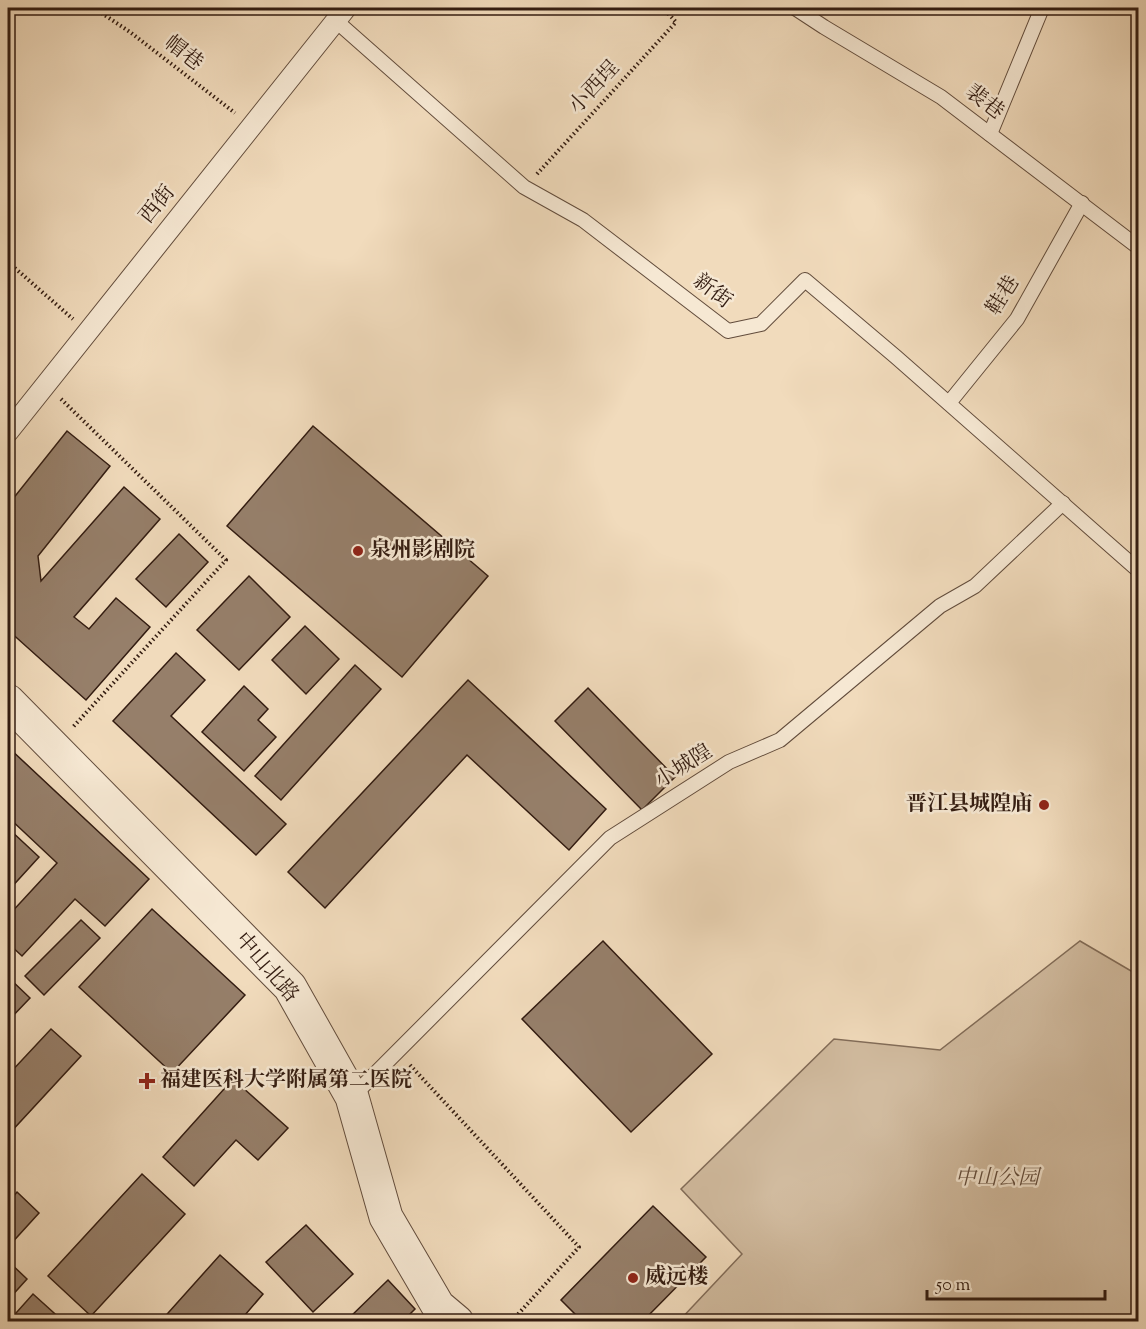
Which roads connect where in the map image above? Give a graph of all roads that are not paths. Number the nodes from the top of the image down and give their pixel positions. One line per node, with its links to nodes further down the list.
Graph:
1 (795, 8): 4 (lane, 裴巷)
2 (1042, 8): 4 (lane)
3 (341, 14): 7 (lane, 新街); 8 (street, 西街)
4 (990, 134): 5 (lane, 裴巷)
5 (1082, 203): 6 (lane, 裴巷); 7 (lane, 鞋巷)
6 (1138, 247)
7 (949, 403): 9 (lane, 新街)
8 (8, 432)
9 (1063, 503): 10 (lane, 新街); 12 (lane, 小城隍)
10 (1138, 570)
11 (8, 701): 12 (street, 中山北路)
12 (352, 1097): 13 (street, 中山北路)
13 (457, 1322)

